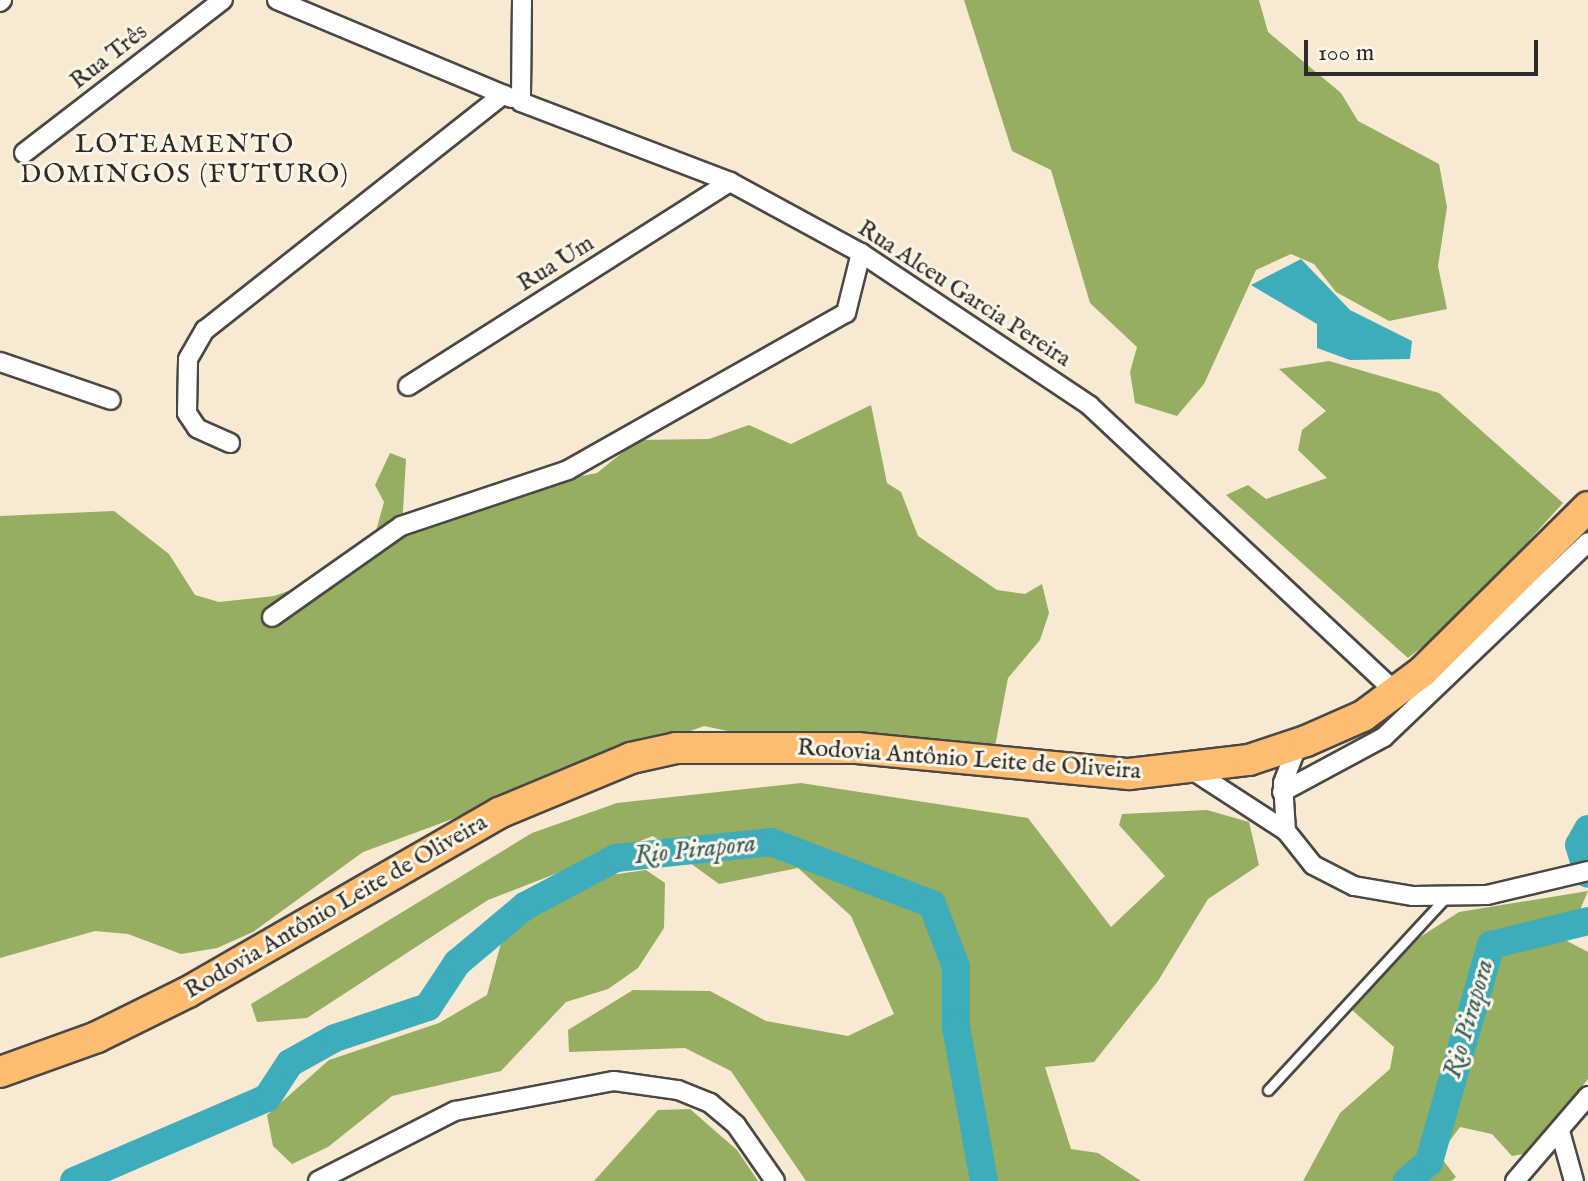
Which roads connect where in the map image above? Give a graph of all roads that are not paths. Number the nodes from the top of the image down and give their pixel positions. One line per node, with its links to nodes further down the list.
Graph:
1 (223, 0): 5 (street, Rua Três)
2 (277, 0): 4 (street, Rua Alceu Garcia Pereira)
3 (522, 0): 4 (street)
4 (512, 99): 6 (street, Rua Alceu Garcia Pereira); 11 (street)
5 (24, 153)
6 (730, 182): 7 (street, Rua Alceu Garcia Pereira); 9 (street, Rua Um)
7 (861, 253): 14 (street); 15 (street, Rua Alceu Garcia Pereira)
8 (0, 362): 10 (street)
9 (408, 386)
10 (111, 400)
11 (230, 443)
12 (1588, 507): 15 (main road, Rodovia Antônio Leite de Oliveira)
13 (1588, 542): 18 (street)
14 (272, 617)
15 (1395, 691): 16 (main road, Rodovia Antônio Leite de Oliveira)
16 (1298, 744): 17 (main road, Rodovia Antônio Leite de Oliveira); 18 (street)
17 (1192, 770): 19 (street); 22 (main road, Rodovia Antônio Leite de Oliveira)
18 (1282, 792): 19 (street)
19 (1286, 831): 21 (street)
20 (1588, 871): 21 (street)
21 (1447, 896): 23 (lane)
22 (0, 1072)
23 (1268, 1090)
24 (1588, 1096): 25 (street)
25 (1560, 1131): 28 (street); 29 (street)
26 (318, 1181): 27 (street)
27 (775, 1181)
28 (1515, 1181)
29 (1574, 1181)

